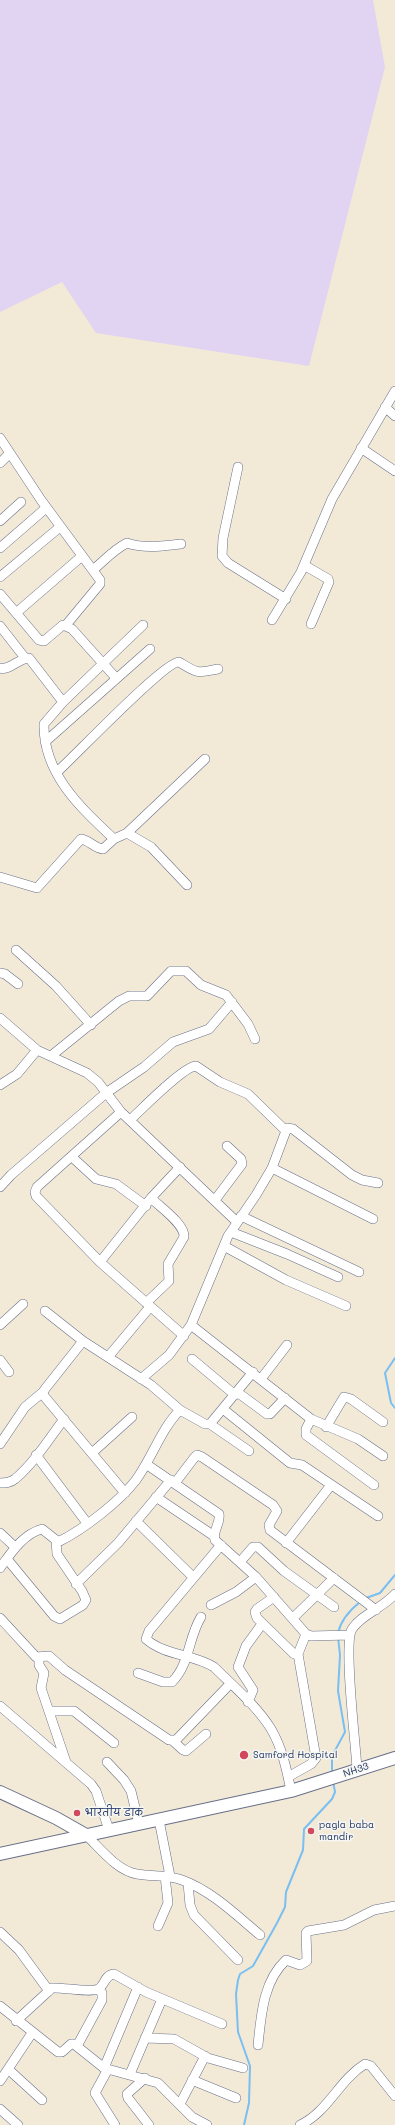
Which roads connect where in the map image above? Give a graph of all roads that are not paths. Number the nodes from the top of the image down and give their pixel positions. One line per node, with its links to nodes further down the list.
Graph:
1 (395, 391): 2 (street)
2 (385, 407): 3 (street); 5 (street)
3 (395, 416)
4 (0, 438): 6 (street)
5 (361, 448): 9 (street); 17 (street)
6 (10, 453): 7 (street); 11 (street)
7 (0, 463)
8 (238, 467): 21 (street)
9 (395, 471)
10 (21, 502): 12 (street)
11 (46, 508): 13 (street); 15 (street)
12 (0, 521)
13 (60, 527): 16 (street); 19 (street)
14 (181, 544): 18 (street)
15 (0, 548)
16 (82, 556): 18 (street); 22 (street)
17 (304, 565): 21 (street); 24 (street)
18 (93, 570): 25 (street)
19 (0, 577)
20 (0, 594): 22 (street)
21 (286, 599): 23 (street)
22 (16, 613): 25 (street)
23 (272, 620)
24 (311, 624)
25 (66, 625): 30 (street)
26 (143, 625): 30 (street)
27 (0, 626): 29 (street)
28 (150, 649): 33 (street)
29 (26, 658): 31 (street); 34 (street)
30 (103, 663): 33 (street); 34 (street)
31 (0, 668)
32 (218, 669): 37 (street)
33 (116, 678): 35 (street)
34 (63, 702): 35 (street)
35 (45, 742): 37 (street)
36 (205, 759): 38 (street)
37 (56, 772): 39 (street)
38 (127, 833): 39 (street); 41 (street)
39 (111, 842): 40 (street)
40 (0, 877)
41 (187, 885)
42 (16, 950): 47 (street)
43 (0, 973): 44 (street)
44 (18, 984)
45 (232, 1002): 47 (street); 48 (street); 52 (street)
46 (0, 1018): 49 (street)
47 (91, 1025): 50 (street)
48 (255, 1039)
49 (37, 1050): 50 (street); 51 (street)
50 (52, 1056): 52 (street)
51 (0, 1085)
52 (106, 1093): 53 (street); 61 (street)
53 (121, 1112): 54 (street); 57 (street)
54 (130, 1120): 55 (street); 58 (street)
55 (285, 1130): 59 (street); 60 (street)
56 (227, 1146): 62 (street)
57 (72, 1157): 63 (street); 68 (street)
58 (180, 1167): 62 (street); 63 (street)
59 (272, 1168): 64 (street); 65 (street)
60 (378, 1183)
61 (0, 1186)
62 (215, 1200): 64 (street)
63 (148, 1202): 68 (street); 72 (street)
64 (239, 1219): 66 (street); 69 (street)
65 (373, 1219)
66 (231, 1232): 67 (street); 70 (street)
67 (224, 1246): 73 (street); 76 (street)
68 (100, 1262): 72 (street)
69 (359, 1272)
70 (338, 1277)
71 (23, 1304): 75 (street)
72 (148, 1305): 77 (street); 80 (street)
73 (346, 1306)
74 (45, 1310): 78 (street)
75 (0, 1325)
76 (191, 1325): 77 (street); 84 (street)
77 (184, 1336): 85 (street)
78 (83, 1341): 80 (street); 87 (street)
79 (287, 1345): 86 (street)
80 (108, 1357): 85 (street)
81 (192, 1359): 88 (street)
82 (0, 1360): 83 (street)
83 (9, 1372)
84 (253, 1372): 86 (street); 88 (street)
85 (141, 1379): 91 (street)
86 (261, 1379): 89 (street)
87 (43, 1392): 93 (street); 98 (street)
88 (236, 1393): 89 (street); 90 (street)
89 (285, 1398): 94 (street)
90 (223, 1409): 96 (street); 106 (street)
91 (180, 1410): 96 (street); 103 (street)
92 (132, 1417): 100 (street)
93 (64, 1419): 100 (street); 101 (street)
94 (312, 1419): 97 (street); 107 (street)
95 (384, 1422): 97 (street)
96 (210, 1424): 99 (street)
97 (326, 1427): 102 (street)
98 (0, 1444)
99 (249, 1451)
100 (92, 1453): 108 (street)
101 (36, 1455): 105 (street); 112 (street)
102 (383, 1456)
103 (146, 1464): 104 (street); 108 (street)
104 (173, 1481): 109 (street); 114 (street); 116 (street)
105 (0, 1483)
106 (331, 1484): 110 (street); 116 (street)
107 (374, 1484)
108 (125, 1493): 112 (street)
109 (156, 1497): 111 (street); 114 (street)
110 (378, 1516)
111 (136, 1521): 122 (street); 125 (street)
112 (87, 1523): 115 (street)
113 (0, 1533): 118 (street)
114 (214, 1536): 117 (street)
115 (56, 1540): 118 (street); 125 (street)
116 (286, 1543): 124 (street)
117 (221, 1545): 120 (street); 122 (street)
118 (15, 1548): 119 (street)
119 (7, 1559): 121 (street); 125 (street)
120 (240, 1562): 123 (street); 126 (street)
121 (0, 1568)
122 (193, 1577): 140 (street)
123 (256, 1577): 128 (street); 129 (street)
124 (334, 1578): 126 (street); 131 (street)
125 (76, 1584)
126 (317, 1594): 130 (street); 134 (street)
127 (395, 1594): 131 (street)
128 (274, 1597): 134 (street); 135 (street)
129 (211, 1605)
130 (334, 1607)
131 (376, 1610): 137 (street)
132 (201, 1617): 140 (street)
133 (0, 1618): 139 (street)
134 (292, 1618): 136 (street)
135 (262, 1624): 138 (street); 143 (street)
136 (306, 1634): 137 (street); 138 (street)
137 (347, 1635): 152 (street)
138 (298, 1654): 153 (street)
139 (39, 1658): 145 (street); 147 (street)
140 (187, 1658): 141 (street); 142 (street)
141 (138, 1673)
142 (230, 1684): 143 (street); 147 (street)
143 (248, 1702): 153 (street)
144 (0, 1706): 150 (street)
145 (49, 1711): 148 (street); 150 (street)
146 (206, 1734): 147 (street)
147 (173, 1741)
148 (114, 1743)
149 (395, 1758): 152 (main road, NH33)
150 (66, 1762): 158 (street)
151 (107, 1762): 157 (street)
152 (358, 1769): 154 (main road, NH33)
153 (288, 1777): 154 (street)
154 (291, 1791): 156 (main road, NH33)
155 (0, 1792): 159 (main road)
156 (159, 1820): 157 (main road, NH33); 161 (street)
157 (139, 1824): 158 (main road, NH33)
158 (109, 1830): 159 (main road, NH33)
159 (86, 1835): 160 (main road, NH33); 161 (street)
160 (0, 1854)
161 (168, 1876): 162 (street); 164 (street)
162 (188, 1883): 166 (street); 167 (street)
163 (395, 1906): 177 (street)
164 (158, 1926)
165 (0, 1932): 170 (street)
166 (260, 1935)
167 (238, 1960)
168 (138, 1987): 169 (street); 171 (street); 180 (street)
169 (98, 1989): 170 (street); 178 (street)
170 (48, 1991): 173 (street)
171 (162, 1999): 174 (street); 176 (street)
172 (0, 2006): 173 (street)
173 (16, 2021): 175 (street)
174 (222, 2024)
175 (32, 2033): 178 (street); 182 (street)
176 (145, 2038): 179 (street); 183 (street)
177 (258, 2045)
178 (77, 2046): 180 (street)
179 (204, 2056): 181 (street); 185 (street)
180 (106, 2068): 183 (street); 194 (street)
181 (243, 2068)
182 (8, 2069): 186 (street); 189 (street)
183 (130, 2074): 184 (street)
184 (145, 2078): 190 (street); 195 (street)
185 (192, 2080): 188 (street); 190 (street)
186 (0, 2081)
187 (395, 2095): 192 (street)
188 (236, 2098)
189 (42, 2100)
190 (180, 2104): 196 (street)
191 (0, 2109): 193 (street)
192 (315, 2122): 197 (street)
193 (18, 2125)
194 (115, 2125)
195 (149, 2125)
196 (207, 2125)
197 (300, 2125)

